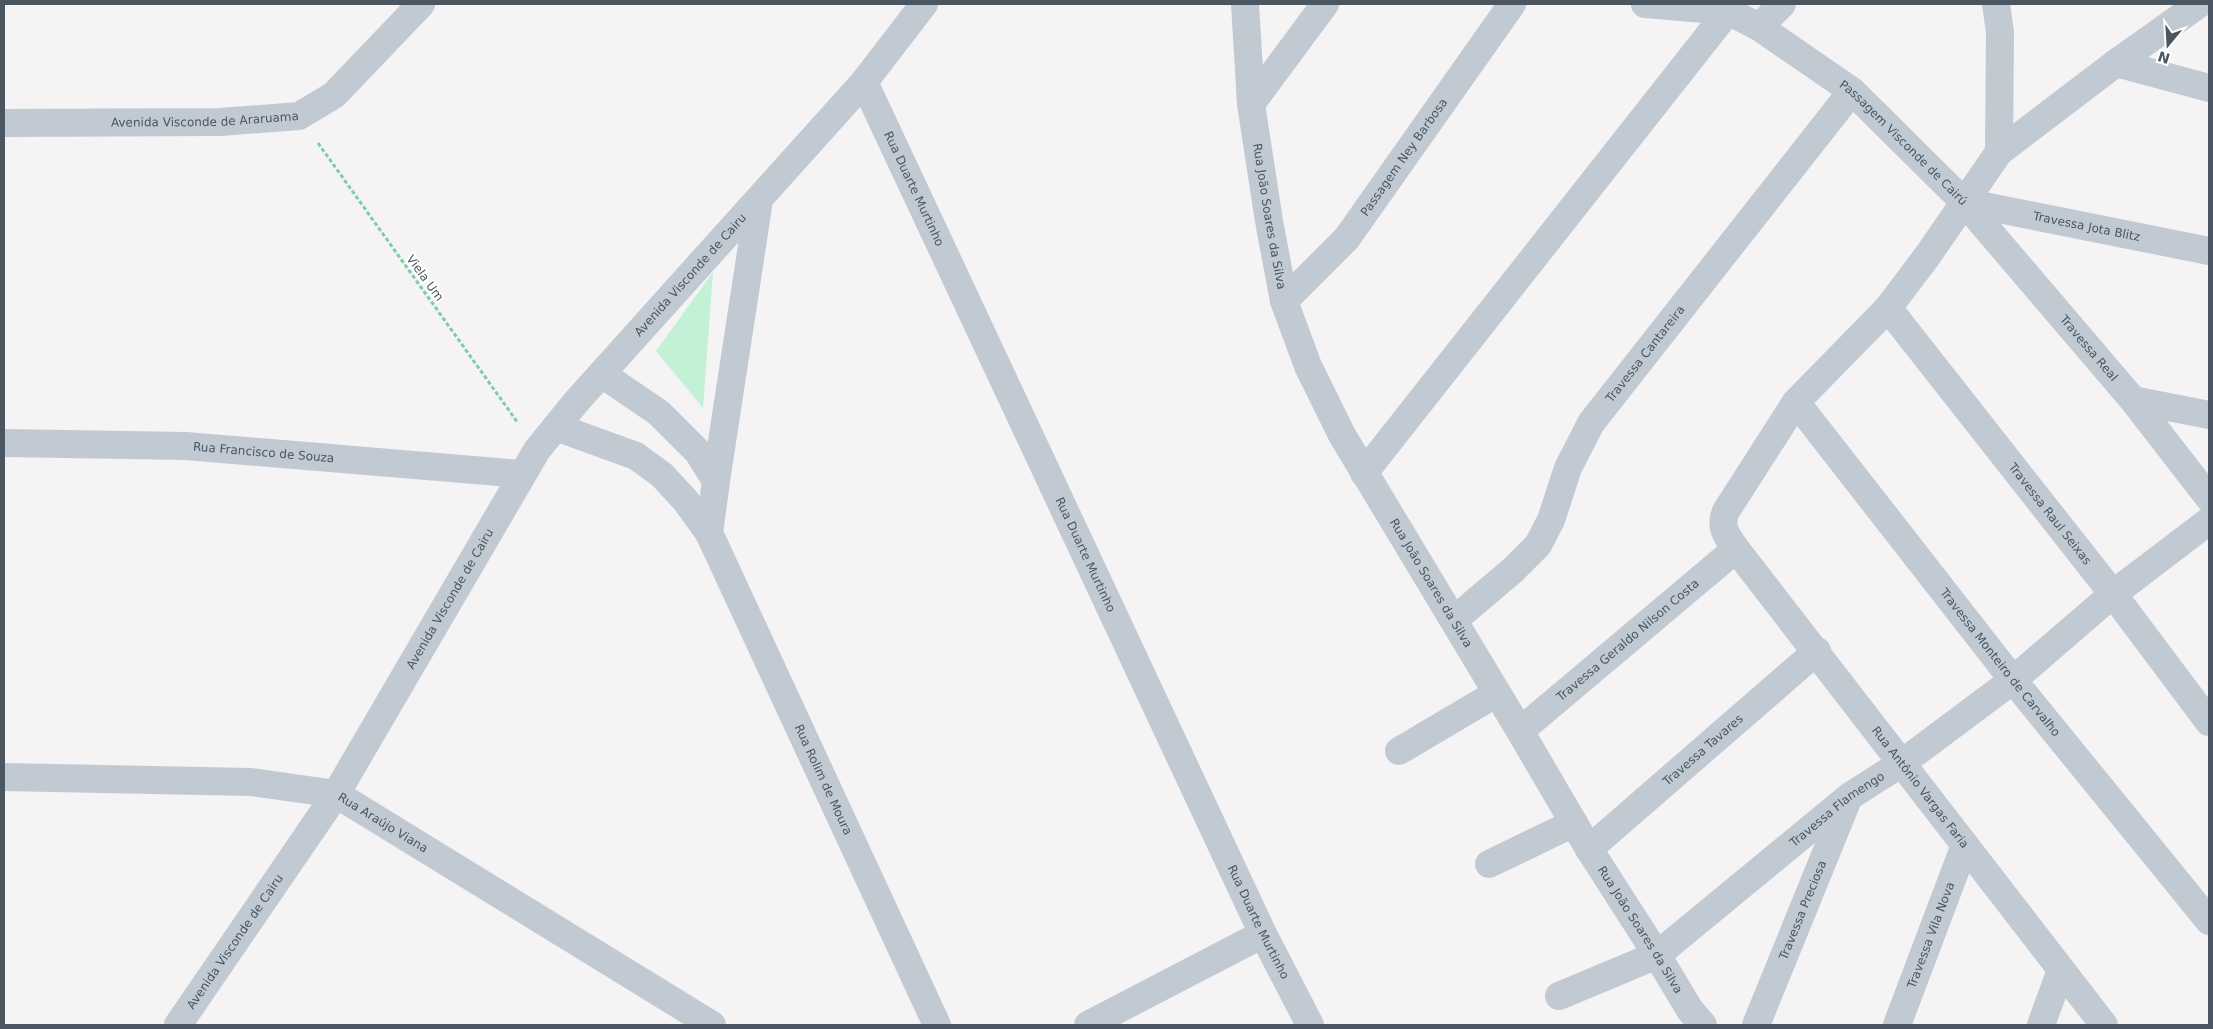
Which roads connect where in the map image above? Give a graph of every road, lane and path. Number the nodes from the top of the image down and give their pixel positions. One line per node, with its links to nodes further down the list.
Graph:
1 (421, 4): 17 (street, Avenida Visconde de Araruama)
2 (924, 4): 13 (street, Avenida Visconde de Cairu)
3 (1245, 4): 16 (street, Rua João Soares da Silva)
4 (1325, 4): 16 (street)
5 (1512, 4): 23 (street, Passagem Ney Barbosa)
6 (1645, 4): 10 (street)
7 (1782, 4): 11 (street)
8 (1996, 4): 19 (street)
9 (2199, 4): 12 (street)
10 (1729, 8): 11 (street, Passagem Visconde de Cairú); 32 (street)
11 (1759, 27): 15 (street, Passagem Visconde de Cairú)
12 (2116, 63): 14 (street); 19 (street)
13 (864, 82): 20 (street, Avenida Visconde de Cairu); 56 (street, Rua Duarte Murtinho)
14 (2209, 88)
15 (1852, 91): 21 (street, Passagem Visconde de Cairú); 40 (street, Travessa Cantareira)
16 (1251, 104): 23 (street, Rua João Soares da Silva)
17 (298, 116): 18 (street, Avenida Visconde de Araruama); 31 (path, Viela Um)
18 (4, 123)
19 (1999, 152): 21 (street)
20 (760, 200): 25 (street, Avenida Visconde de Cairu); 34 (street, Avenida Visconde de Cairu)
21 (1964, 202): 22 (street, Travessa Jota Blitz); 24 (street, Passagem Visconde de Cairú); 26 (street, Travessa Real)
22 (2209, 251)
23 (1284, 301): 32 (street, Rua João Soares da Silva)
24 (1888, 308): 27 (street, Passagem Visconde de Cairú); 39 (street, Travessa Raul Seixas)
25 (602, 374): 29 (street, Avenida Visconde de Cairu); 34 (street)
26 (2133, 400): 28 (street); 35 (street, Travessa Real)
27 (1796, 402): 38 (street, Passagem Visconde de Cairú); 42 (street, Travessa Monteiro de Carvalho)
28 (2209, 415)
29 (556, 427): 31 (street, Avenida Visconde de Cairu); 37 (street, Rua Rolim de Moura)
30 (4, 443): 33 (street, Rua Francisco de Souza)
31 (537, 450): 33 (street, Avenida Visconde de Cairu)
32 (1364, 472): 40 (street, Rua João Soares da Silva)
33 (522, 474): 49 (street, Avenida Visconde de Cairu)
34 (716, 481): 37 (street)
35 (2209, 498)
36 (2209, 521): 39 (street, Travessa Flamengo)
37 (709, 533): 62 (street, Rua Rolim de Moura)
38 (1736, 549): 41 (street, Rua Antônio Vargas Faria); 45 (street, Travessa Geraldo Nilson Costa)
39 (2113, 594): 42 (street, Travessa Flamengo); 44 (street, Travessa Raul Seixas)
40 (1454, 620): 43 (street, Rua João Soares da Silva)
41 (1817, 651): 47 (street, Rua Antônio Vargas Faria); 53 (street, Travessa Tavares)
42 (2013, 680): 47 (street, Travessa Flamengo); 55 (street, Travessa Monteiro de Carvalho)
43 (1497, 693): 45 (street, Rua João Soares da Silva); 46 (street)
44 (2209, 722)
45 (1520, 731): 51 (street, Rua João Soares da Silva)
46 (1399, 751)
47 (1902, 763): 50 (street, Travessa Flamengo); 52 (street, Rua Antônio Vargas Faria)
48 (4, 776): 49 (street, Rua Araújo Viana)
49 (336, 794): 60 (street, Avenida Visconde de Cairu); 61 (street, Rua Araújo Viana)
50 (1850, 796): 57 (street, Travessa Flamengo); 66 (street, Travessa Preciosa)
51 (1574, 823): 53 (street, Rua João Soares da Silva); 54 (street)
52 (1965, 845): 58 (street, Rua Antônio Vargas Faria); 67 (street, Travessa Vila Nova)
53 (1589, 849): 57 (street, Rua João Soares da Silva)
54 (1489, 864)
55 (2209, 921)
56 (1263, 934): 63 (street); 64 (street, Rua Duarte Murtinho)
57 (1657, 955): 59 (street, Travessa Flamengo); 65 (street, Rua João Soares da Silva)
58 (2061, 970): 68 (street); 69 (street, Rua Antônio Vargas Faria)
59 (1559, 996)
60 (178, 1025)
61 (712, 1025)
62 (937, 1025)
63 (1088, 1025)
64 (1310, 1025)
65 (1703, 1025)
66 (1756, 1025)
67 (1897, 1025)
68 (2041, 1025)
69 (2104, 1025)

